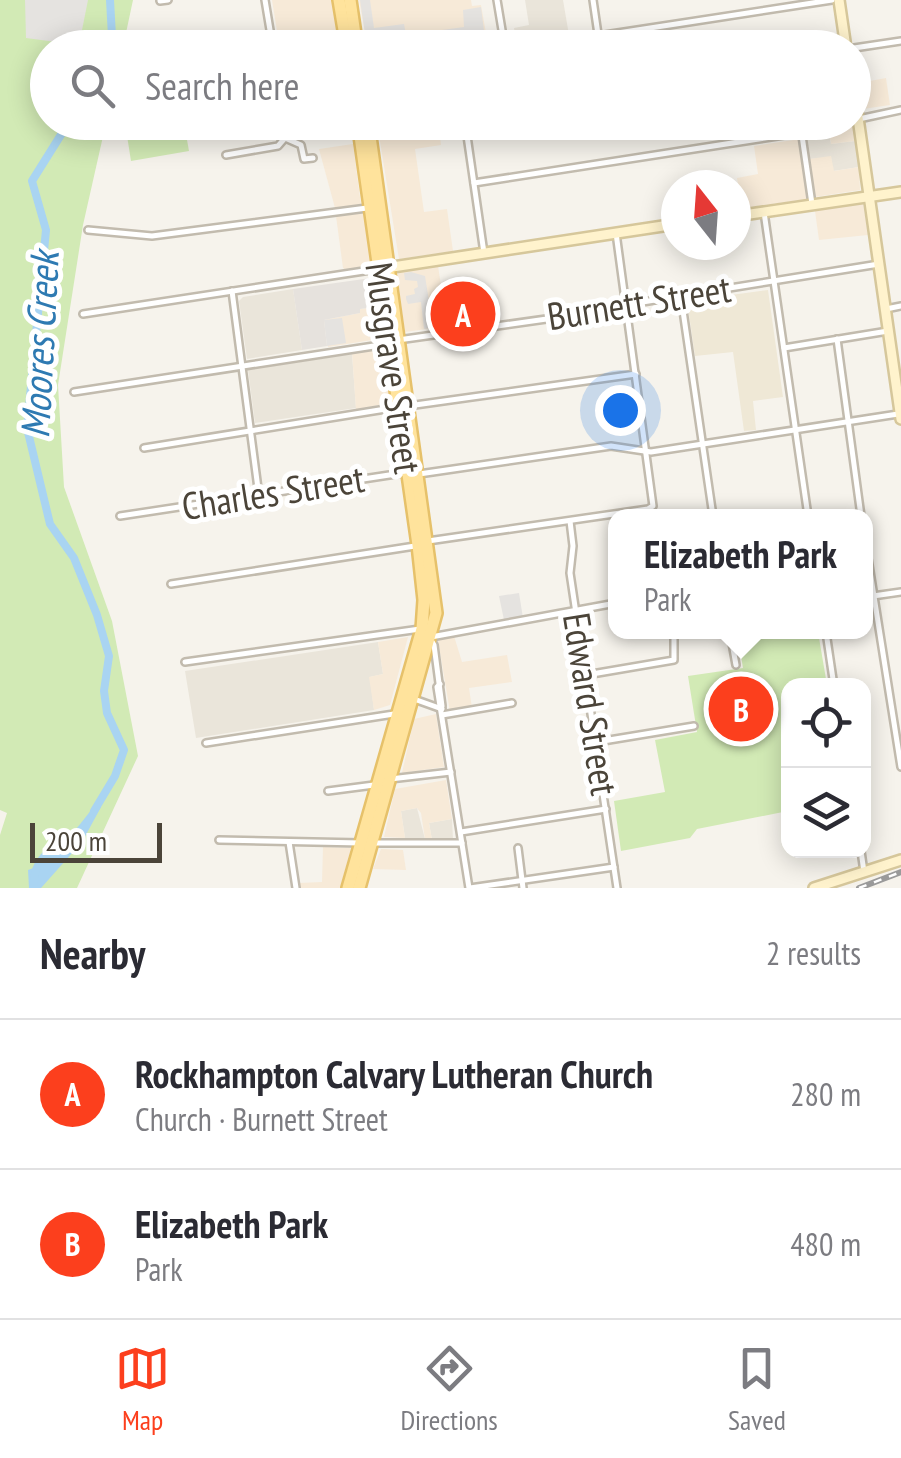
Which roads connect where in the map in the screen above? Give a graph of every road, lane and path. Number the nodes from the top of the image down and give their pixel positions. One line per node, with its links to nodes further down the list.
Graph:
1 (168, 0): 8 (street)
2 (265, 0): 9 (street)
3 (340, 0): 10 (main road)
4 (350, 0): 11 (main road)
5 (497, 0): 12 (street)
6 (593, 0): 13 (street)
7 (835, 0): 14 (street); 15 (street)
8 (160, 1)
9 (270, 30)
10 (344, 30)
11 (354, 30)
12 (504, 30)
13 (597, 30)
14 (638, 30)
15 (842, 30)
16 (901, 41): 17 (street)
17 (871, 45)
18 (901, 110): 19 (street)
19 (871, 116)
20 (283, 140): 28 (street)
21 (290, 140): 29 (street)
22 (361, 140): 34 (main road, Musgrave Street)
23 (370, 140): 42 (main road, Musgrave Street)
24 (468, 140): 30 (street)
25 (721, 140): 30 (street)
26 (803, 140): 33 (street)
27 (860, 140): 32 (street)
28 (226, 156)
29 (313, 158)
30 (474, 183): 40 (street)
31 (901, 192): 32 (street)
32 (869, 196): 33 (street); 41 (street)
33 (812, 204): 35 (street)
34 (370, 207): 38 (street); 42 (main road, Musgrave Street)
35 (764, 212): 36 (street); 43 (street)
36 (751, 214)
37 (661, 226): 39 (street)
38 (88, 230)
39 (616, 233): 40 (street); 46 (street)
40 (484, 254): 42 (street)
41 (879, 264): 43 (street, Burnett Street); 48 (street)
42 (384, 268): 44 (street); 52 (main road, Musgrave Street)
43 (774, 281): 45 (street, Burnett Street); 53 (street)
44 (232, 291): 49 (street); 54 (street)
45 (681, 296): 46 (street, Burnett Street); 62 (street)
46 (627, 306): 52 (street, Burnett Street); 55 (street)
47 (901, 306): 48 (street)
48 (886, 309): 50 (street)
49 (84, 314)
50 (888, 331): 51 (street); 58 (street)
51 (837, 339): 53 (street); 59 (street)
52 (394, 342): 54 (street, Burnett Street); 57 (main road, Musgrave Street)
53 (784, 348): 61 (street)
54 (241, 366): 56 (street, Burnett Street); 60 (street)
55 (636, 374): 57 (street); 64 (street)
56 (74, 392)
57 (403, 407): 60 (street); 65 (main road, Musgrave Street)
58 (901, 415): 59 (street, Charles Street)
59 (847, 422): 61 (street, Charles Street); 70 (street)
60 (250, 430): 63 (street); 66 (street)
61 (795, 430): 62 (street, Charles Street); 69 (street)
62 (702, 444): 64 (street, Charles Street); 68 (street)
63 (144, 448)
64 (647, 451): 65 (street, Charles Street); 67 (street)
65 (413, 472): 66 (street, Charles Street); 74 (main road, Musgrave Street)
66 (259, 496): 72 (street, Charles Street)
67 (635, 509)
68 (712, 509)
69 (807, 509)
70 (861, 509)
71 (608, 514): 73 (street)
72 (120, 516)
73 (570, 520): 74 (street); 79 (street, Edward Street)
74 (423, 543): 75 (street); 81 (main road, Musgrave Street)
75 (171, 584)
76 (901, 592): 77 (street)
77 (873, 597)
78 (608, 605): 79 (street)
79 (576, 611): 81 (street); 87 (street, Edward Street)
80 (873, 613): 96 (street)
81 (428, 635): 85 (street); 89 (main road); 91 (street); 92 (main road)
82 (674, 639): 87 (street)
83 (731, 639): 86 (street)
84 (827, 639): 88 (street)
85 (185, 662)
86 (736, 665)
87 (586, 675): 95 (street, Edward Street)
88 (833, 678)
89 (414, 699): 91 (street); 98 (main road)
90 (512, 704): 91 (street)
91 (442, 712): 97 (street)
92 (397, 714): 94 (street); 99 (main road)
93 (694, 726): 95 (street)
94 (206, 742)
95 (596, 742): 101 (street, Edward Street)
96 (901, 766)
97 (451, 772): 98 (street); 102 (street)
98 (389, 779): 105 (main road)
99 (377, 786): 100 (street); 105 (main road)
100 (328, 791)
101 (606, 809): 102 (street); 110 (street, Edward Street)
102 (460, 832): 106 (street)
103 (219, 840): 104 (street)
104 (288, 840): 105 (street); 114 (street)
105 (366, 843): 106 (street); 113 (main road); 115 (main road)
106 (462, 843): 116 (street)
107 (518, 848): 112 (street)
108 (862, 858): 111 (street)
109 (901, 860): 111 (street)
110 (614, 867): 112 (street); 117 (street, Edward Street)
111 (864, 872): 118 (street)
112 (523, 884): 116 (street)
113 (360, 886)
114 (296, 888)
115 (348, 888)
116 (469, 888)
117 (617, 888)
118 (814, 888)

